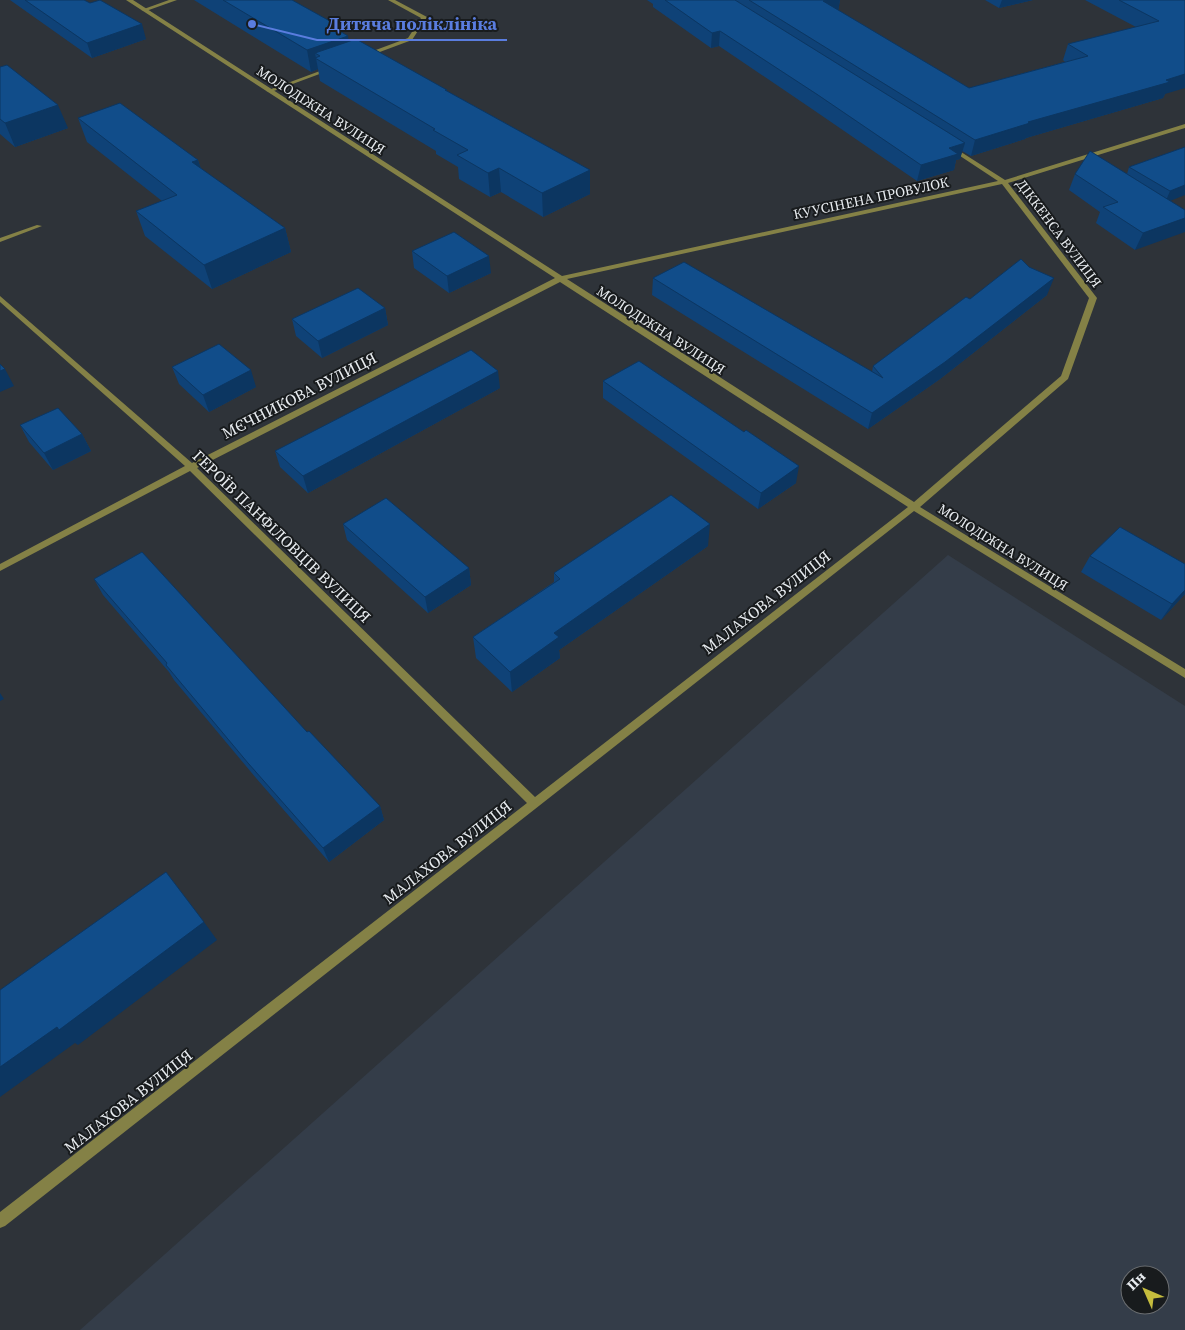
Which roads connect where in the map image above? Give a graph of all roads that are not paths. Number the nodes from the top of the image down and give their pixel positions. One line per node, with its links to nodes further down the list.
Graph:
1 (129, 0): 4 (street, МОЛОДІЖНА ВУЛИЦЯ)
2 (174, 0): 4 (street)
3 (392, 0): 5 (street)
4 (144, 10): 7 (street, МОЛОДІЖНА ВУЛИЦЯ)
5 (357, 59)
6 (339, 65): 7 (street)
7 (269, 91): 13 (street, МОЛОДІЖНА ВУЛИЦЯ)
8 (1185, 126): 10 (street, КУУСІНЕНА ПРОВУЛОК)
9 (947, 145): 10 (street, ДІККЕНСА ВУЛИЦЯ)
10 (1004, 182): 13 (street, КУУСІНЕНА ПРОВУЛОК); 16 (street, ДІККЕНСА ВУЛИЦЯ)
11 (39, 226): 12 (street)
12 (0, 240)
13 (559, 279): 15 (street, МЄЧНИКОВА ВУЛИЦЯ); 16 (street, МОЛОДІЖНА ВУЛИЦЯ)
14 (0, 298): 15 (street, ГЕРОЇВ ПАНФІЛОВЦІВ ВУЛИЦЯ)
15 (191, 468): 17 (street, МЄЧНИКОВА ВУЛИЦЯ); 19 (street, ГЕРОЇВ ПАНФІЛОВЦІВ ВУЛИЦЯ)
16 (914, 507): 18 (street, МОЛОДІЖНА ВУЛИЦЯ); 19 (street, МАЛАХОВА ВУЛИЦЯ)
17 (0, 568)
18 (1185, 674)
19 (535, 804): 20 (street, МАЛАХОВА ВУЛИЦЯ)
20 (0, 1221)

